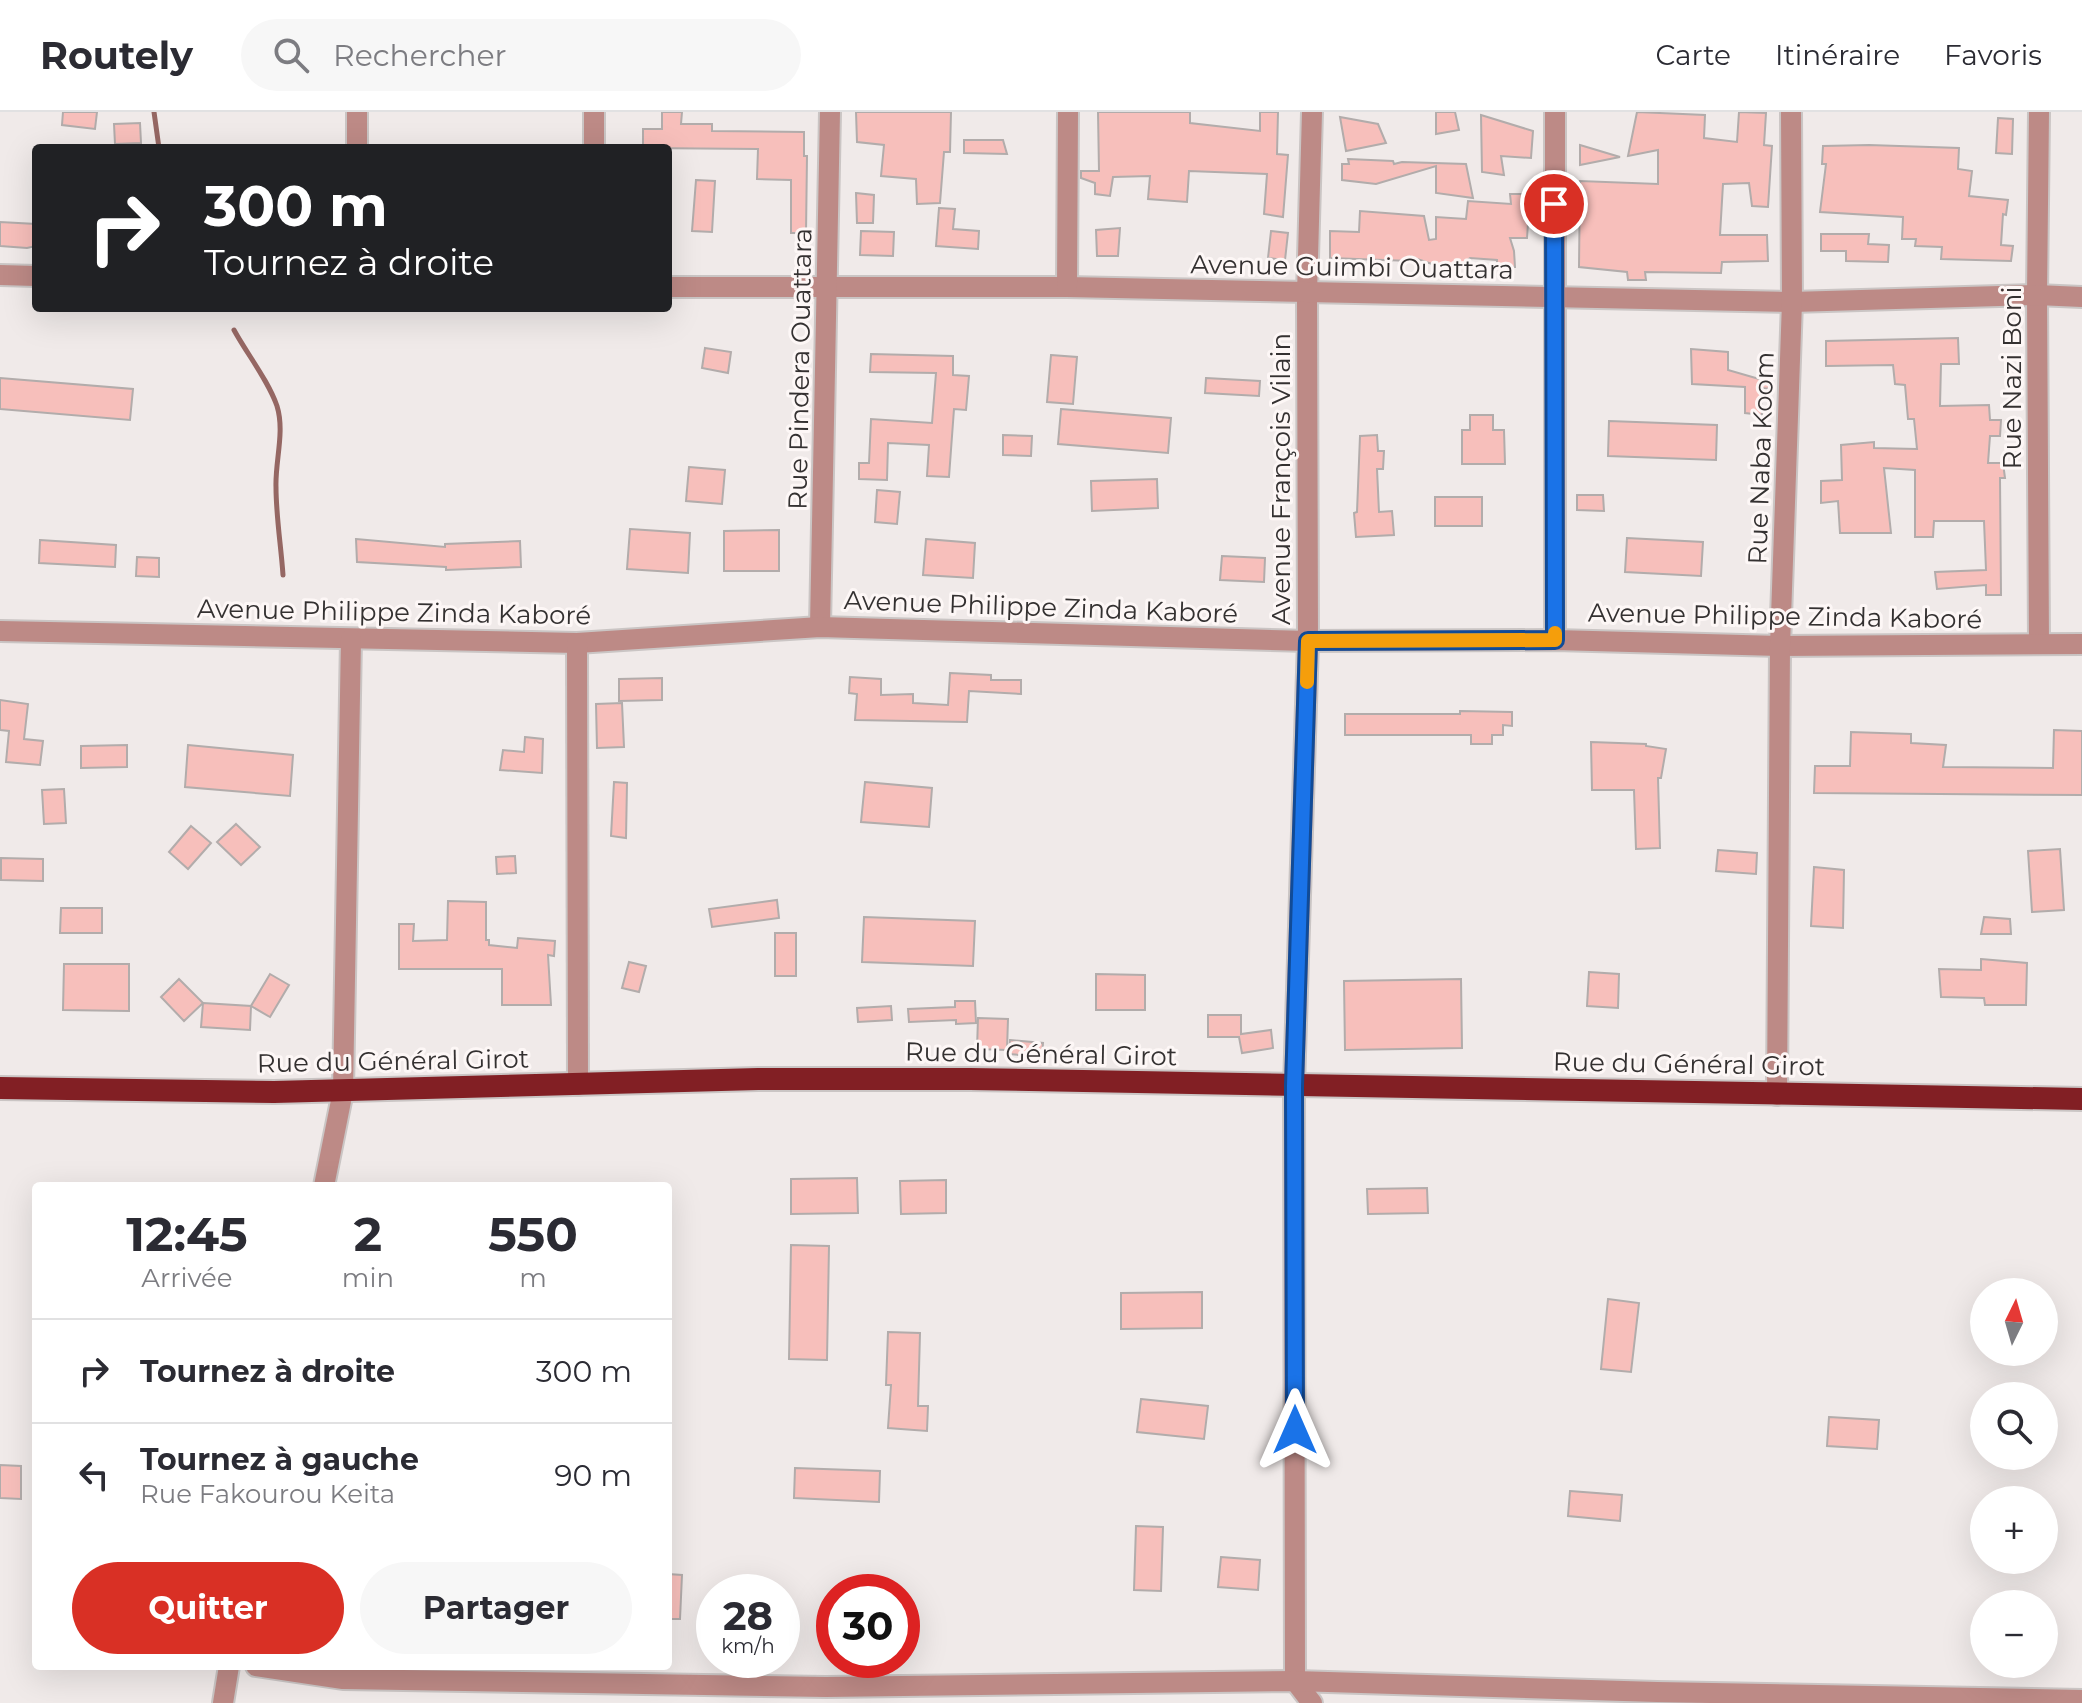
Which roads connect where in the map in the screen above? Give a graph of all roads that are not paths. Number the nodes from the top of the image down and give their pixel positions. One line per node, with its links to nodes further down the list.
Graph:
1 (357, 112): 9 (street)
2 (594, 112): 10 (street)
3 (830, 112): 15 (street, Rue Pindera Ouattara)
4 (1068, 112): 14 (street)
5 (1312, 112): 16 (street, Avenue François Vilain)
6 (1555, 112): 18 (street)
7 (1791, 112): 20 (street, Rue Naba Koom)
8 (2039, 112): 17 (street, Rue Nazi Boni)
9 (357, 144)
10 (594, 144)
11 (0, 275): 12 (street)
12 (32, 276)
13 (672, 287): 15 (street, Avenue Guimbi Ouattara)
14 (1067, 287): 15 (street, Avenue Guimbi Ouattara); 16 (street, Avenue Guimbi Ouattara)
15 (829, 288): 21 (street, Rue Pindera Ouattara)
16 (1307, 294): 18 (street, Avenue Guimbi Ouattara); 25 (street, Avenue François Vilain)
17 (2037, 295): 19 (street, Avenue Guimbi Ouattara); 20 (street, Avenue Guimbi Ouattara); 27 (street, Rue Nazi Boni)
18 (1553, 296): 20 (street, Avenue Guimbi Ouattara); 24 (street)
19 (2082, 297)
20 (1792, 302): 29 (street, Rue Naba Koom)
21 (820, 627): 25 (street, Avenue Philippe Zinda Kaboré); 26 (street, Avenue Philippe Zinda Kaboré)
22 (0, 631): 23 (street, Avenue Philippe Zinda Kaboré)
23 (351, 639): 26 (street, Avenue Philippe Zinda Kaboré); 33 (street)
24 (1555, 640): 25 (street, Avenue Philippe Zinda Kaboré); 29 (street, Avenue Philippe Zinda Kaboré)
25 (1308, 641): 31 (street, Avenue François Vilain)
26 (577, 643): 30 (street)
27 (2039, 644): 28 (street, Avenue Philippe Zinda Kaboré); 29 (street, Avenue Philippe Zinda Kaboré)
28 (2082, 644)
29 (1780, 646): 34 (street, Rue Naba Koom)
30 (578, 1085): 31 (highway, Rue du Général Girot); 33 (highway, Rue du Général Girot)
31 (1294, 1086): 34 (highway, Rue du Général Girot); 39 (street, Avenue François Vilain)
32 (0, 1088): 33 (highway, Rue du Général Girot)
33 (343, 1091): 36 (street)
34 (1777, 1095): 35 (highway, Rue du Général Girot)
35 (2082, 1099)
36 (325, 1182)
37 (228, 1670): 42 (street)
38 (283, 1670): 39 (street)
39 (1295, 1681): 40 (street); 43 (street)
40 (1661, 1698): 41 (street)
41 (2082, 1700)
42 (223, 1703)
43 (1312, 1703)

